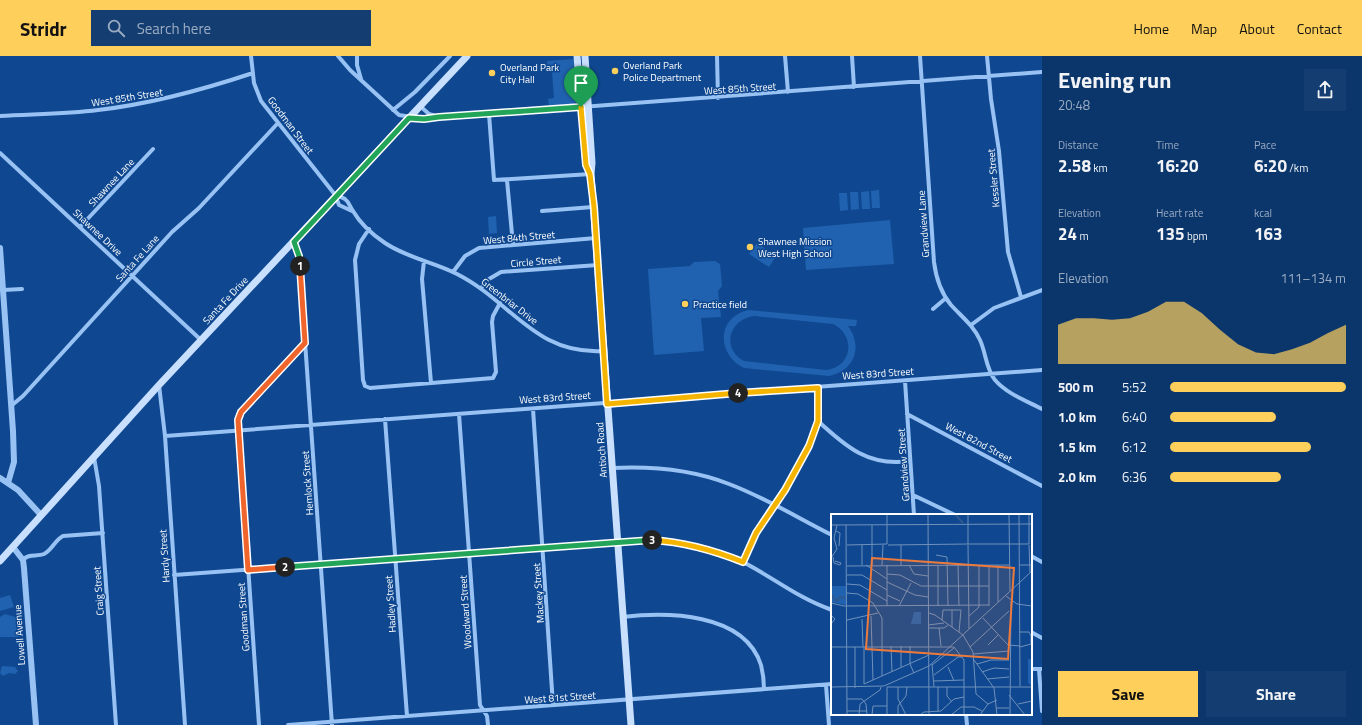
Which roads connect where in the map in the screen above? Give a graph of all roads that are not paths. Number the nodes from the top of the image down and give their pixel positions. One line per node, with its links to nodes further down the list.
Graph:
1 (251, 56): 14 (street, Goodman Street)
2 (338, 56): 16 (street)
3 (357, 56): 16 (street)
4 (450, 56): 24 (street)
5 (467, 56): 21 (main road, Santa Fe Drive)
6 (577, 56): 22 (main road, Antioch Road)
7 (585, 56): 23 (main road, Antioch Road)
8 (716, 56): 20 (street)
9 (785, 56): 19 (street)
10 (852, 56): 18 (street)
11 (920, 56): 17 (street, Grandview Lane)
12 (987, 56): 15 (street, Kessler Street)
13 (1042, 72): 15 (street, West 85th Street)
14 (253, 73): 26 (street, West 85th Street); 29 (street, Goodman Street)
15 (988, 76): 17 (street, West 85th Street); 52 (street, Kessler Street)
16 (362, 80): 24 (street)
17 (922, 81): 18 (street, West 85th Street); 53 (street, Grandview Lane)
18 (854, 87): 19 (street, West 85th Street)
19 (788, 92): 20 (street, West 85th Street)
20 (718, 98): 23 (street, West 85th Street)
21 (420, 106): 27 (street); 28 (main road, Santa Fe Drive)
22 (581, 107): 23 (street, West 85th Street); 25 (street, West 85th Street); 32 (main road, Antioch Road)
23 (588, 107): 32 (main road, Antioch Road)
24 (394, 110): 28 (street)
25 (490, 114): 27 (street, West 85th Street); 33 (street)
26 (0, 116)
27 (439, 117): 28 (street, West 85th Street)
28 (409, 118): 34 (main road, Santa Fe Drive)
29 (278, 123): 34 (street, Goodman Street); 47 (street, Santa Fe Lane)
30 (153, 149): 38 (street, Shawnee Lane)
31 (0, 153): 38 (street, Shawnee Drive)
32 (590, 174): 33 (street); 35 (main road, Antioch Road)
33 (507, 180): 42 (street)
34 (336, 196): 36 (street, Greenbriar Drive); 36 (street, Greenbriar Drive); 41 (main road, Santa Fe Drive)
35 (594, 207): 37 (street); 40 (main road, Antioch Road)
36 (352, 211): 39 (street, Greenbriar Drive)
37 (542, 211)
38 (80, 226): 47 (street, Shawnee Drive)
39 (368, 229): 44 (street, Greenbriar Drive); 63 (street)
40 (596, 238): 42 (street, West 84th Street); 45 (main road, Antioch Road)
41 (294, 242): 57 (main road, Santa Fe Drive); 58 (street, Hemlock Street)
42 (513, 245): 46 (street, West 84th Street)
43 (0, 248): 50 (street)
44 (424, 261): 46 (street, Greenbriar Drive); 63 (street)
45 (598, 264): 48 (street, Circle Street); 59 (main road, Antioch Road)
46 (453, 272): 48 (street, Greenbriar Drive)
47 (133, 275): 57 (street, Shawnee Drive); 67 (street, Santa Fe Lane)
48 (482, 288): 54 (street, Greenbriar Drive)
49 (22, 289): 50 (street)
50 (3, 290): 67 (street)
51 (1042, 290): 52 (street)
52 (1021, 297): 56 (street)
53 (946, 298): 55 (street); 56 (street, Grandview Lane)
54 (500, 303): 59 (street, Greenbriar Drive); 63 (street)
55 (933, 309)
56 (971, 325): 61 (street, Grandview Lane)
57 (201, 340): 64 (main road, Santa Fe Drive)
58 (305, 343): 74 (street, Hemlock Street); 75 (street, Goodman Street)
59 (603, 351): 66 (main road, Antioch Road)
60 (1042, 370): 61 (street, West 83rd Street)
61 (991, 374): 62 (street, West 83rd Street); 69 (street)
62 (905, 381): 65 (street, West 83rd Street); 71 (street)
63 (430, 383)
64 (159, 385): 76 (street, Hardy Street); 77 (main road, Santa Fe Drive)
65 (818, 388): 66 (street, West 83rd Street); 73 (street)
66 (607, 404): 68 (street, West 83rd Street); 79 (main road, Antioch Road)
67 (12, 406): 81 (street)
68 (533, 409): 70 (street, West 83rd Street); 92 (street, Mackey Street)
69 (1042, 409)
70 (458, 414): 72 (street, West 83rd Street); 93 (street, Woodward Street)
71 (907, 414): 78 (street, Grandview Street); 82 (street, West 82nd Street)
72 (384, 419): 74 (street, West 83rd Street); 95 (street, Hadley Street)
73 (818, 421): 78 (street); 84 (street)
74 (311, 425): 75 (street, West 83rd Street); 100 (street, Hemlock Street)
75 (238, 430): 76 (street, West 83rd Street); 101 (street, Goodman Street)
76 (165, 436): 102 (street, Hardy Street)
77 (94, 457): 87 (main road, Santa Fe Drive); 88 (street, Craig Street)
78 (910, 461): 83 (street, Grandview Street)
79 (612, 468): 84 (street); 90 (main road, Antioch Road)
80 (0, 478): 81 (street)
81 (8, 483): 87 (street)
82 (1042, 486)
83 (913, 495): 85 (street, Grandview Street); 86 (street)
84 (774, 506): 89 (street); 98 (street)
85 (914, 514)
86 (953, 514)
87 (41, 515): 91 (main road, Santa Fe Drive)
88 (103, 533): 96 (street); 119 (street, Craig Street)
89 (831, 534)
90 (617, 542): 92 (street); 98 (street); 104 (main road, Antioch Road)
91 (13, 547): 96 (street); 97 (main road, Santa Fe Drive)
92 (543, 548): 93 (street); 112 (street, Mackey Street)
93 (469, 554): 95 (street); 113 (street, Woodward Street)
94 (1032, 557): 99 (street)
95 (395, 559): 100 (street); 116 (street, Hadley Street)
96 (23, 560): 118 (street, Lowell Avenue)
97 (0, 561)
98 (743, 562): 103 (street)
99 (1042, 562)
100 (322, 564): 101 (street); 117 (street, Hemlock Street)
101 (248, 570): 102 (street); 121 (street, Goodman Street)
102 (174, 575): 120 (street, Hardy Street)
103 (831, 610)
104 (622, 617): 110 (street); 111 (main road, Antioch Road)
105 (1032, 633): 106 (street)
106 (1042, 638)
107 (1041, 669): 114 (street)
108 (831, 684): 109 (street, West 81st Street)
109 (826, 685): 110 (street, West 81st Street); 125 (street)
110 (764, 689): 111 (street, West 81st Street)
111 (629, 700): 112 (street, West 81st Street); 124 (main road, Antioch Road)
112 (553, 705): 113 (street, West 81st Street)
113 (483, 711): 116 (street, West 81st Street); 123 (street, Woodward Street)
114 (1042, 711)
115 (966, 715): 126 (street)
116 (407, 716): 117 (street, West 81st Street)
117 (332, 724): 122 (street, West 81st Street)
118 (36, 725)
119 (116, 725)
120 (184, 725)
121 (259, 725)
122 (288, 725)
123 (488, 725)
124 (630, 725)
125 (829, 725)
126 (967, 725)

